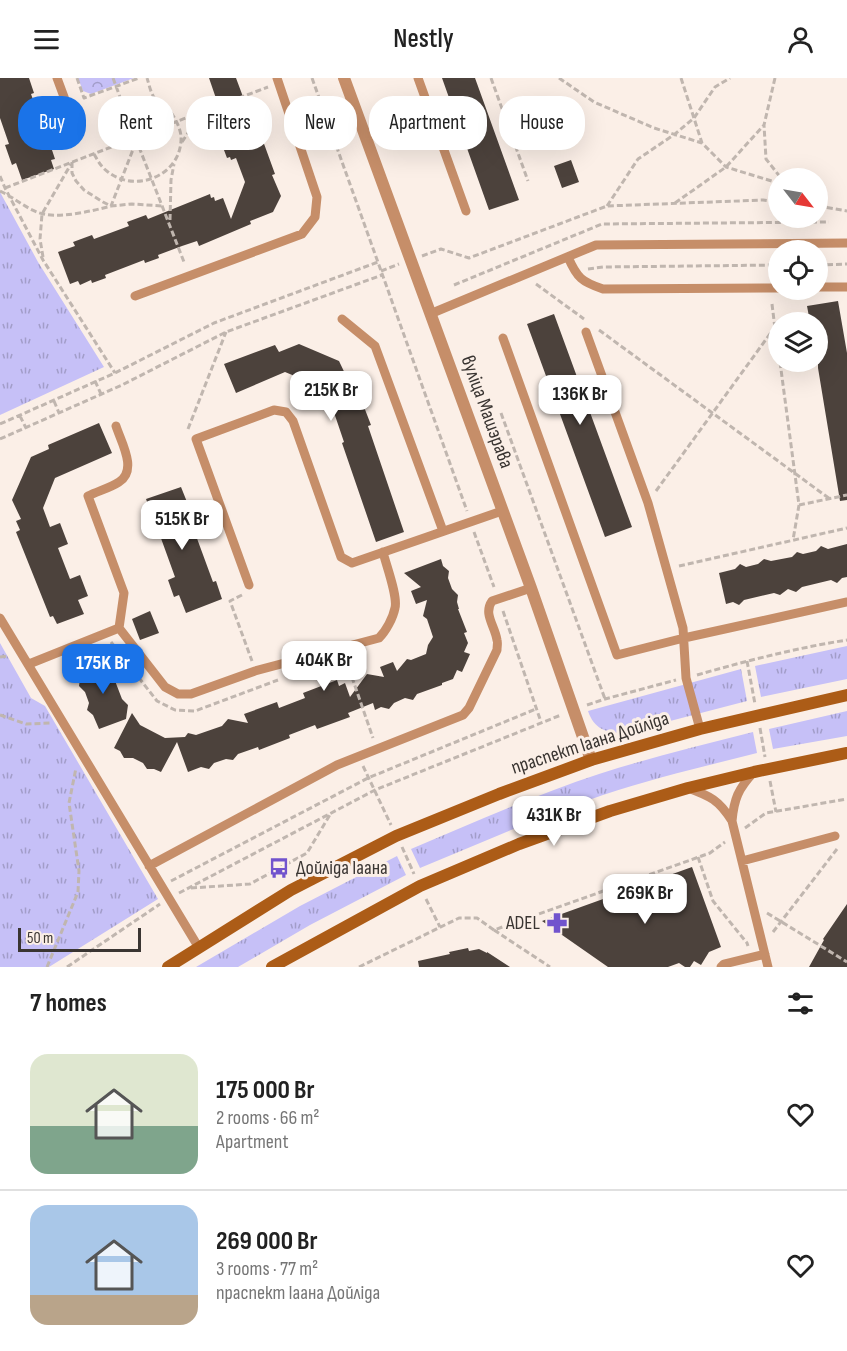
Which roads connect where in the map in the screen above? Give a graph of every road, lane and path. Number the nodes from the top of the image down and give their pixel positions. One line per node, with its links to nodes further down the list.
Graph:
1 (57, 78): 16 (lane)
2 (77, 78): 15 (path)
3 (113, 78): 15 (path)
4 (139, 78): 15 (path)
5 (147, 78): 18 (path)
6 (312, 78): 60 (path)
7 (344, 78): 73 (street, вуліца Машэрава)
8 (417, 78): 51 (lane)
9 (490, 78): 41 (path)
10 (559, 78): 25 (path)
11 (681, 78): 21 (path)
12 (730, 78): 21 (path)
13 (775, 78): 24 (path)
14 (278, 81): 19 (path); 70 (lane)
15 (116, 87): 17 (path)
16 (64, 96)
17 (119, 96)
18 (154, 96)
19 (243, 96)
20 (186, 118): 23 (path)
21 (694, 118): 25 (path); 27 (path)
22 (174, 119): 23 (path)
23 (176, 122): 28 (path)
24 (764, 125): 35 (path); 36 (path)
25 (675, 134): 27 (path); 49 (path)
26 (186, 136): 28 (path)
27 (702, 142): 35 (path)
28 (181, 144): 34 (path)
29 (102, 150): 32 (path)
30 (133, 150): 38 (path)
31 (140, 150): 39 (path)
32 (94, 153): 33 (path); 38 (path)
33 (72, 162): 42 (path); 47 (path); 53 (path)
34 (174, 162): 39 (path); 54 (path)
35 (726, 167): 40 (path); 46 (path)
36 (773, 168)
37 (0, 176): 42 (path)
38 (121, 179): 39 (path); 47 (path)
39 (152, 179): 48 (path)
40 (768, 180)
41 (528, 181)
42 (4, 188): 44 (path)
43 (0, 191): 44 (path)
44 (8, 195): 53 (path); 58 (path)
45 (768, 201): 46 (path)
46 (673, 204): 49 (path)
47 (111, 206): 48 (path); 53 (path)
48 (163, 206): 54 (path)
49 (606, 206): 56 (path)
50 (828, 208): 52 (path)
51 (466, 211)
52 (847, 211)
53 (42, 214): 58 (path)
54 (170, 225): 59 (path)
55 (847, 243): 57 (lane)
56 (441, 249)
57 (568, 257): 64 (lane); 66 (lane)
58 (43, 260): 81 (path)
59 (184, 262)
60 (378, 262): 65 (path); 81 (path)
61 (847, 264): 63 (path)
62 (768, 265): 64 (path)
63 (828, 265)
64 (574, 271): 69 (lane)
65 (382, 275): 83 (path); 99 (path)
66 (524, 275): 73 (lane); 75 (path)
67 (828, 287): 68 (lane)
68 (847, 287)
69 (768, 288)
70 (135, 296)
71 (772, 304): 72 (path)
72 (773, 312)
73 (430, 314): 98 (street, вуліца Машэрава)
74 (342, 319): 101 (lane)
75 (586, 321)
76 (596, 327): 86 (path)
77 (586, 332): 96 (lane)
78 (768, 337): 86 (path)
79 (503, 338): 111 (lane)
80 (781, 372): 93 (path)
81 (115, 373): 82 (path)
82 (95, 381): 83 (path); 84 (path)
83 (101, 394): 85 (path)
84 (54, 400): 85 (path); 88 (path)
85 (59, 413): 91 (path)
86 (713, 413): 93 (path); 96 (path)
87 (501, 414): 118 (path)
88 (20, 415): 89 (path); 91 (path)
89 (0, 424)
90 (116, 426): 110 (lane)
91 (26, 428): 92 (path)
92 (0, 439)
93 (794, 472): 95 (path); 97 (path)
94 (847, 495): 95 (path)
95 (830, 499): 97 (path)
96 (648, 503): 104 (lane)
97 (799, 505): 102 (path)
98 (502, 511): 99 (lane); 106 (street, вуліца Машэрава)
99 (471, 522): 101 (lane); 107 (path)
100 (847, 528): 102 (path)
101 (442, 531): 103 (lane)
102 (793, 540): 104 (path)
103 (383, 552): 105 (lane); 110 (lane)
104 (667, 569): 111 (lane)
105 (249, 585)
106 (531, 588): 107 (lane); 120 (street, вуліца Машэрава)
107 (498, 599): 119 (path); 127 (lane)
108 (847, 602): 111 (lane)
109 (0, 618): 115 (lane)
110 (119, 628): 115 (lane)
111 (684, 638): 116 (lane)
112 (847, 640): 114 (path)
113 (345, 658): 127 (path)
114 (747, 661): 116 (path); 122 (path)
115 (29, 664): 124 (lane)
116 (686, 678): 118 (path); 125 (lane)
117 (847, 694): 122 (main road, праспект Іаана Дойліда)
118 (605, 699): 120 (path)
119 (537, 709): 123 (path); 142 (path)
120 (573, 710): 123 (path); 129 (street, вуліца Машэрава)
121 (0, 715): 124 (path)
122 (757, 715): 125 (main road, праспект Іаана Дойліда); 130 (path)
123 (541, 722): 134 (path)
124 (64, 723): 126 (lane)
125 (700, 729): 129 (main road, праспект Іаана Дойліда)
126 (80, 748): 141 (lane); 152 (path)
127 (377, 749): 141 (lane)
128 (847, 753): 130 (main road)
129 (591, 760): 147 (main road, праспект Іаана Дойліда)
130 (768, 769): 131 (main road); 135 (path)
131 (754, 772): 132 (main road); 136 (lane)
132 (688, 788): 136 (lane); 155 (main road)
133 (847, 799): 135 (path)
134 (331, 812): 143 (path); 143 (path)
135 (776, 812): 137 (path)
136 (732, 821): 137 (lane)
137 (735, 835): 139 (path); 140 (lane)
138 (837, 841): 140 (lane); 145 (path)
139 (698, 858): 146 (path); 149 (path)
140 (742, 861): 148 (lane)
141 (149, 866): 142 (lane)
142 (161, 886): 144 (lane)
143 (189, 888): 144 (path)
144 (169, 899): 147 (lane); 153 (path)
145 (781, 921): 148 (path); 151 (path)
146 (494, 930): 150 (path); 158 (path)
147 (199, 948): 154 (main road, праспект Іаана Дойліда)
148 (764, 949): 149 (lane); 160 (lane)
149 (750, 957): 159 (lane)
150 (368, 962): 156 (path); 157 (path)
151 (847, 962)
152 (47, 967)
153 (67, 967)
154 (168, 967)
155 (272, 967)
156 (359, 967)
157 (367, 967)
158 (550, 967)
159 (721, 967)
160 (768, 967)

